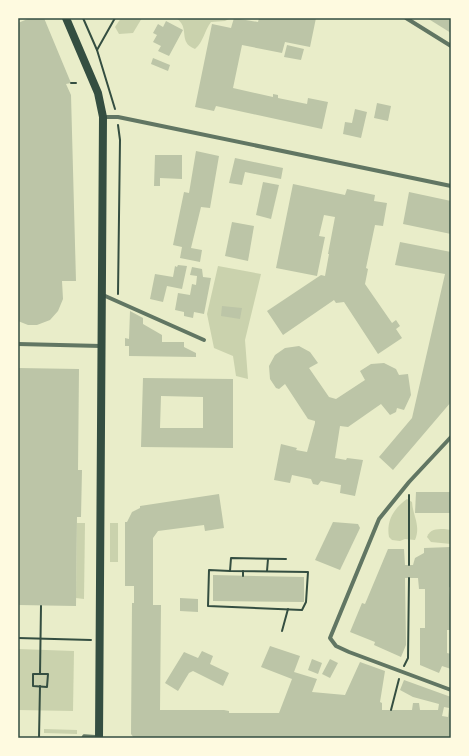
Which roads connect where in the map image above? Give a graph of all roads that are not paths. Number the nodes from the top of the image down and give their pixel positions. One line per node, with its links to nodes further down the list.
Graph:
1 (66, 18): 4 (main road)
2 (406, 18): 3 (street)
3 (451, 46)
4 (103, 117): 5 (street); 6 (main road)
5 (451, 186)
6 (102, 294): 7 (street); 9 (main road)
7 (204, 340)
8 (18, 344): 9 (street)
9 (101, 346): 12 (main road)
10 (451, 437): 11 (street)
11 (451, 690)
12 (99, 737): 13 (street)
13 (83, 738)

